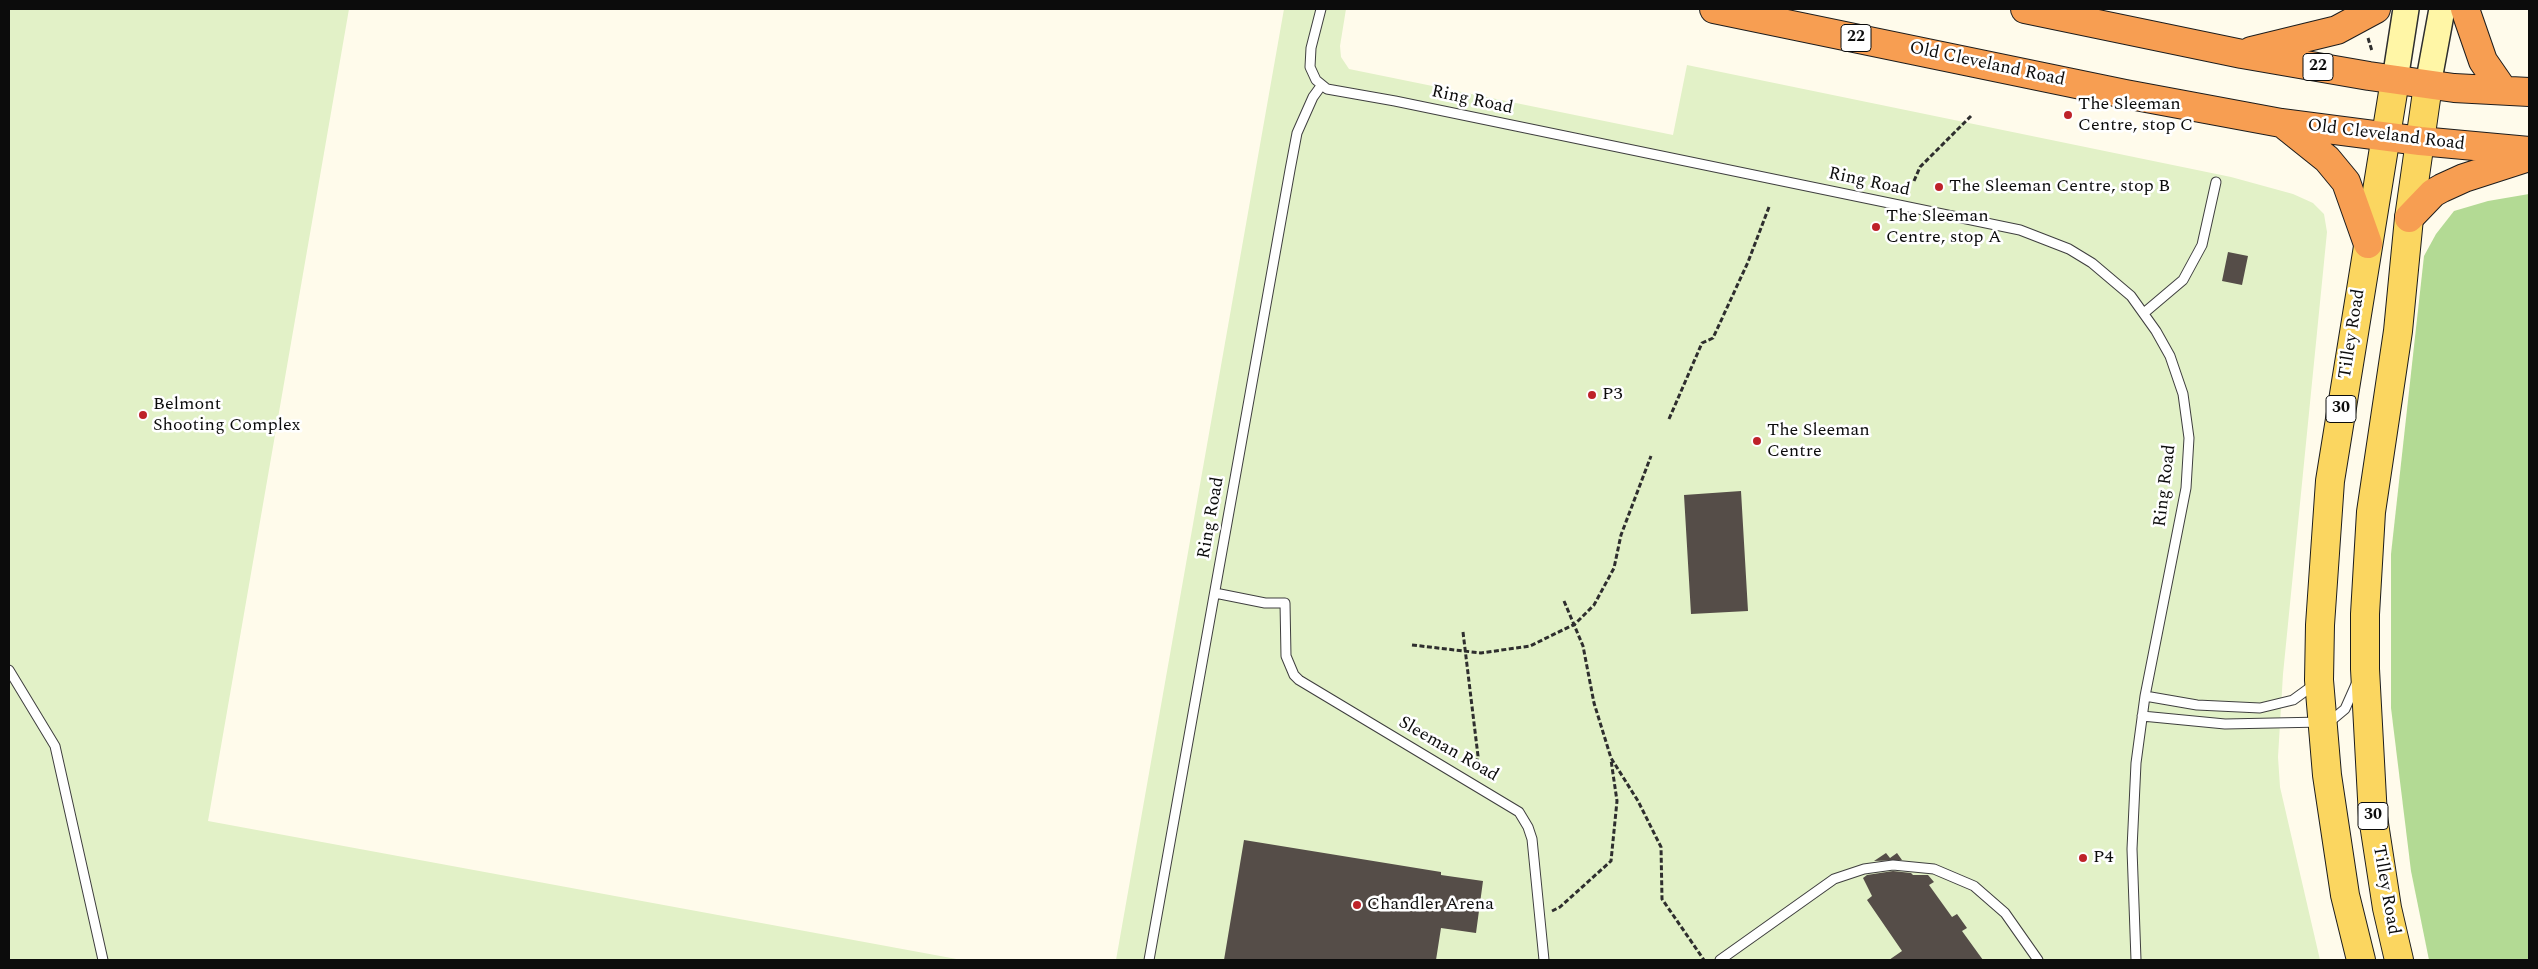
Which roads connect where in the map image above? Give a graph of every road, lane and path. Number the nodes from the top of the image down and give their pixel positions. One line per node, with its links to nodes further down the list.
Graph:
1 (1714, 9): 14 (highway, Old Cleveland Road / 22)
2 (2025, 9): 8 (highway, 22)
3 (2376, 9): 8 (highway)
4 (2406, 9): 9 (main road, Tilley Road)
5 (2442, 9): 10 (main road, Tilley Road)
6 (2465, 9): 12 (highway)
7 (1318, 12): 11 (lane)
8 (2242, 54): 9 (highway, 22)
9 (2395, 80): 10 (highway, 22); 15 (main road, Tilley Road / 30)
10 (2428, 85): 12 (highway, 22); 16 (main road, Tilley Road)
11 (1320, 86): 24 (lane, Ring Road); 27 (lane, Ring Road)
12 (2516, 91)
13 (1971, 116): 19 (path)
14 (2281, 123): 15 (highway, Old Cleveland Road / 22); 23 (highway)
15 (2384, 136): 16 (highway, Old Cleveland Road / 22); 23 (main road, Tilley Road / 30)
16 (2420, 141): 17 (highway, Old Cleveland Road / 22); 22 (main road, Tilley Road / 30)
17 (2529, 152)
18 (2529, 157): 22 (highway)
19 (1914, 180)
20 (2216, 182): 24 (lane)
21 (1769, 207): 25 (path)
22 (2410, 218): 33 (main road, Tilley Road / 30)
23 (2368, 244): 35 (main road, Tilley Road / 30)
24 (2144, 314): 36 (lane, Ring Road)
25 (1670, 419)
26 (1651, 456): 29 (path)
27 (1214, 593): 40 (lane, Sleeman Road); 43 (lane, Ring Road)
28 (1564, 601): 29 (path)
29 (1575, 624): 32 (path); 39 (path)
30 (1463, 632): 32 (path)
31 (1412, 645): 32 (path)
32 (1464, 652): 40 (path)
33 (2364, 669): 38 (lane, Tilley Road); 50 (main road, Tilley Road / 30)
34 (9, 670): 42 (lane)
35 (2319, 680): 36 (lane); 38 (main road, Tilley Road / 30)
36 (2145, 696): 37 (lane, Ring Road)
37 (2142, 716): 38 (lane); 48 (lane, Ring Road)
38 (2322, 722): 49 (main road, Tilley Road / 30)
39 (1611, 758): 41 (path); 45 (path)
40 (1492, 795): 41 (lane, Sleeman Road)
41 (1541, 917): 44 (lane, Sleeman Road)
42 (103, 960)
43 (1149, 960)
44 (1544, 960)
45 (1704, 960)
46 (1720, 960): 47 (lane)
47 (2038, 960)
48 (2136, 960)
49 (2361, 960)
50 (2399, 960)

